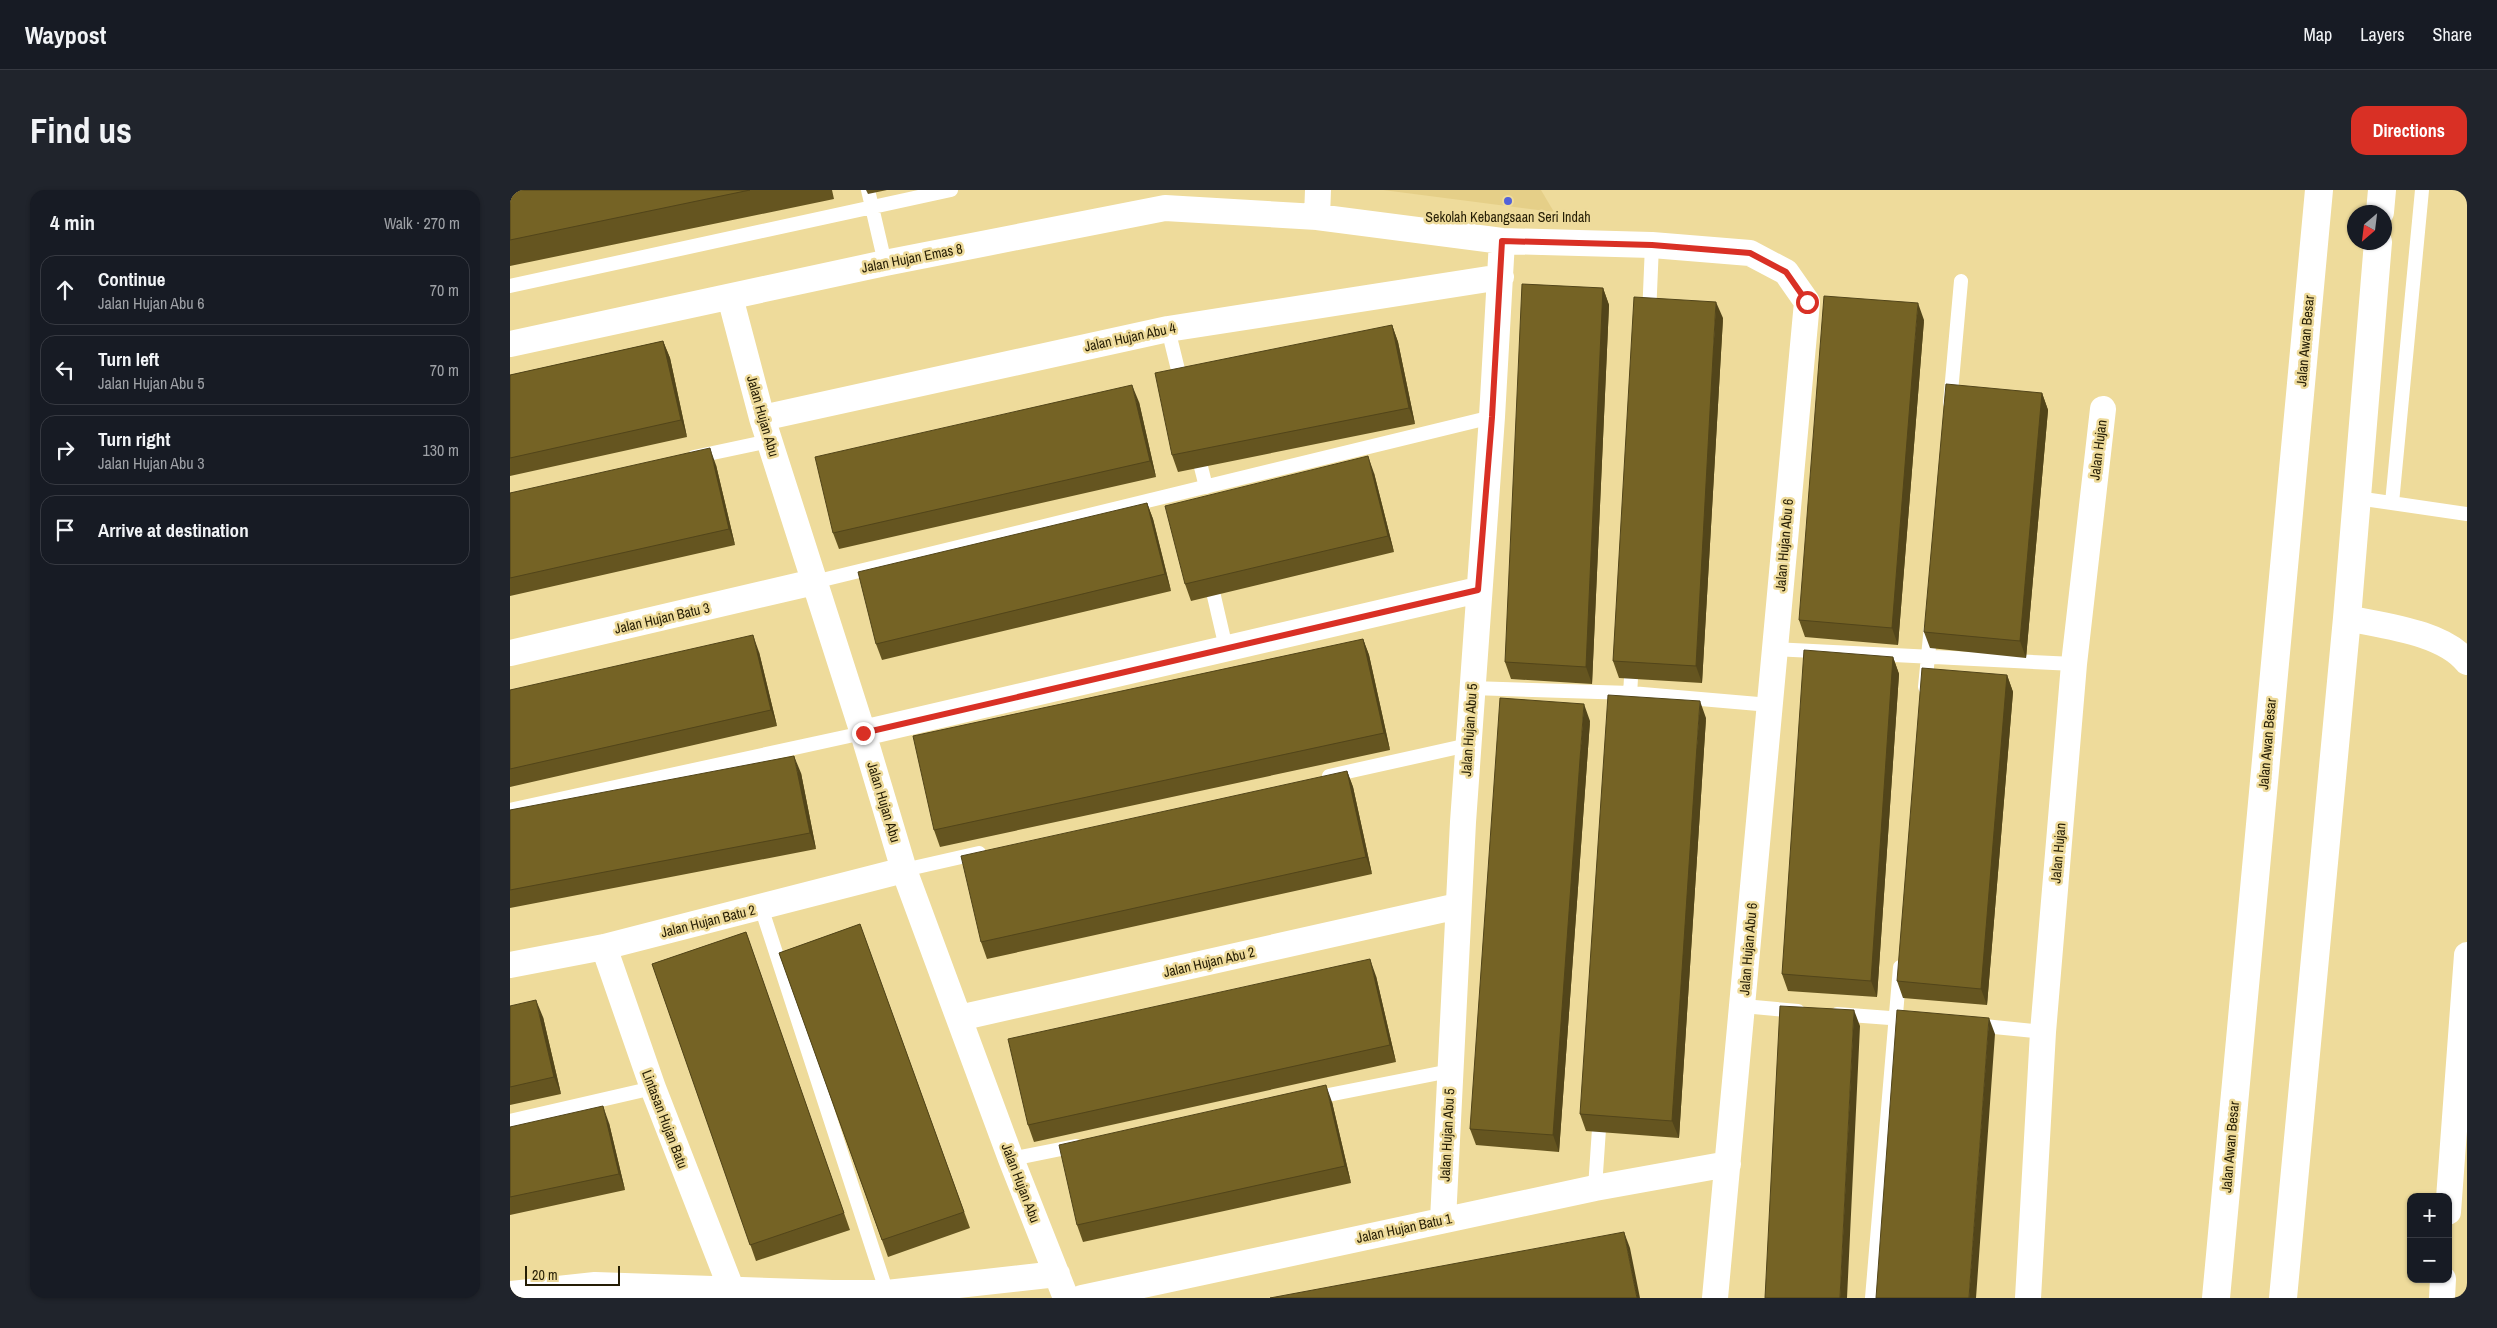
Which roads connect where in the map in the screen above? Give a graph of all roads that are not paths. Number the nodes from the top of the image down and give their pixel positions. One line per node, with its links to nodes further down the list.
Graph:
1 (868, 190): 8 (lane)
2 (951, 190): 8 (lane)
3 (1318, 190): 9 (street)
4 (2319, 190): 88 (main road, Jalan Awan Besar)
5 (2382, 190): 7 (main road)
6 (2422, 190): 30 (lane)
7 (2381, 205)
8 (873, 208): 13 (lane); 16 (lane)
9 (1318, 217): 10 (street, Jalan Hujan Abu 6); 13 (street, Jalan Hujan Emas 8)
10 (1502, 241): 11 (street, Jalan Hujan Abu 6); 14 (street, Jalan Hujan Abu 5)
11 (1652, 245): 19 (lane); 39 (street, Jalan Hujan Abu 6)
12 (2377, 250): 29 (main road)
13 (885, 263): 17 (street, Jalan Hujan Emas 8)
14 (1501, 277): 18 (street, Jalan Hujan Abu 4); 23 (street, Jalan Hujan Abu 5)
15 (1961, 281): 24 (lane)
16 (510, 286)
17 (730, 297): 20 (street, Jalan Hujan Emas 8); 25 (street, Jalan Hujan Abu)
18 (1168, 329): 21 (lane); 25 (street, Jalan Hujan Abu 4)
19 (1648, 335)
20 (510, 344)
21 (1186, 403)
22 (2103, 409): 43 (street, Jalan Hujan)
23 (1492, 417): 28 (lane); 34 (street, Jalan Hujan Abu 5)
24 (1949, 419)
25 (766, 429): 27 (lane); 33 (street, Jalan Hujan Abu)
26 (1195, 441): 28 (lane)
27 (683, 460)
28 (1206, 487): 33 (lane)
29 (2357, 498): 30 (lane); 36 (main road)
30 (2392, 503): 31 (lane)
31 (2467, 514)
32 (1207, 565): 38 (lane)
33 (814, 582): 40 (street, Jalan Hujan Batu 3); 49 (street, Jalan Hujan Abu)
34 (1478, 590): 38 (street); 44 (street, Jalan Hujan Abu 5)
35 (1931, 617): 41 (lane)
36 (2347, 618): 42 (street); 89 (main road)
37 (1633, 644): 45 (lane)
38 (1226, 648): 49 (street)
39 (1774, 650): 41 (lane); 46 (street, Jalan Hujan Abu 6)
40 (510, 653)
41 (1928, 656): 43 (lane); 47 (lane)
42 (2467, 662)
43 (2074, 664): 66 (street, Jalan Hujan)
44 (1472, 688): 45 (lane); 50 (street, Jalan Hujan Abu 5)
45 (1631, 693): 46 (lane); 48 (lane)
46 (1770, 705): 61 (street, Jalan Hujan Abu 6)
47 (1924, 705)
48 (1629, 723)
49 (863, 733): 52 (lane); 54 (street, Jalan Hujan Abu)
50 (1468, 746): 51 (lane); 55 (street, Jalan Hujan Abu 5)
51 (1312, 780)
52 (510, 810)
53 (991, 851): 54 (lane)
54 (904, 870): 56 (street, Jalan Hujan Batu 2); 62 (street, Jalan Hujan Abu)
55 (1458, 906): 62 (street, Jalan Hujan Abu 2); 67 (street, Jalan Hujan Abu 5)
56 (761, 907): 57 (street, Jalan Hujan Batu 2); 81 (lane)
57 (604, 947): 60 (street, Jalan Hujan Batu 2); 68 (street, Lintasan Hujan Batu)
58 (1902, 950): 63 (lane)
59 (2467, 955): 76 (street)
60 (510, 965)
61 (1743, 1006): 63 (lane); 74 (street, Jalan Hujan Abu 6)
62 (959, 1018): 73 (street, Jalan Hujan Abu)
63 (1895, 1018): 64 (lane); 86 (lane)
64 (1915, 1020)
65 (1964, 1025): 66 (lane)
66 (2043, 1032): 87 (street, Jalan Hujan)
67 (1450, 1071): 70 (lane); 77 (street, Jalan Hujan Abu 5)
68 (652, 1088): 71 (lane); 80 (street, Lintasan Hujan Batu)
69 (1601, 1099): 75 (lane)
70 (1304, 1100)
71 (510, 1121)
72 (1089, 1144): 73 (lane)
73 (1011, 1159): 78 (street, Jalan Hujan Abu)
74 (1728, 1164): 75 (street, Jalan Hujan Batu 1); 85 (street, Jalan Hujan Abu 6)
75 (1595, 1188): 77 (street, Jalan Hujan Batu 1)
76 (2449, 1193)
77 (1443, 1220): 84 (street, Jalan Hujan Batu 1)
78 (1057, 1274): 81 (street); 83 (street, Jalan Hujan Abu)
79 (2443, 1283): 90 (street)
80 (732, 1288): 81 (street); 82 (street)
81 (887, 1292)
82 (510, 1294)
83 (1066, 1298)
84 (1082, 1298)
85 (1715, 1298)
86 (1872, 1298)
87 (2028, 1298)
88 (2216, 1298)
89 (2283, 1298)
90 (2442, 1298)

